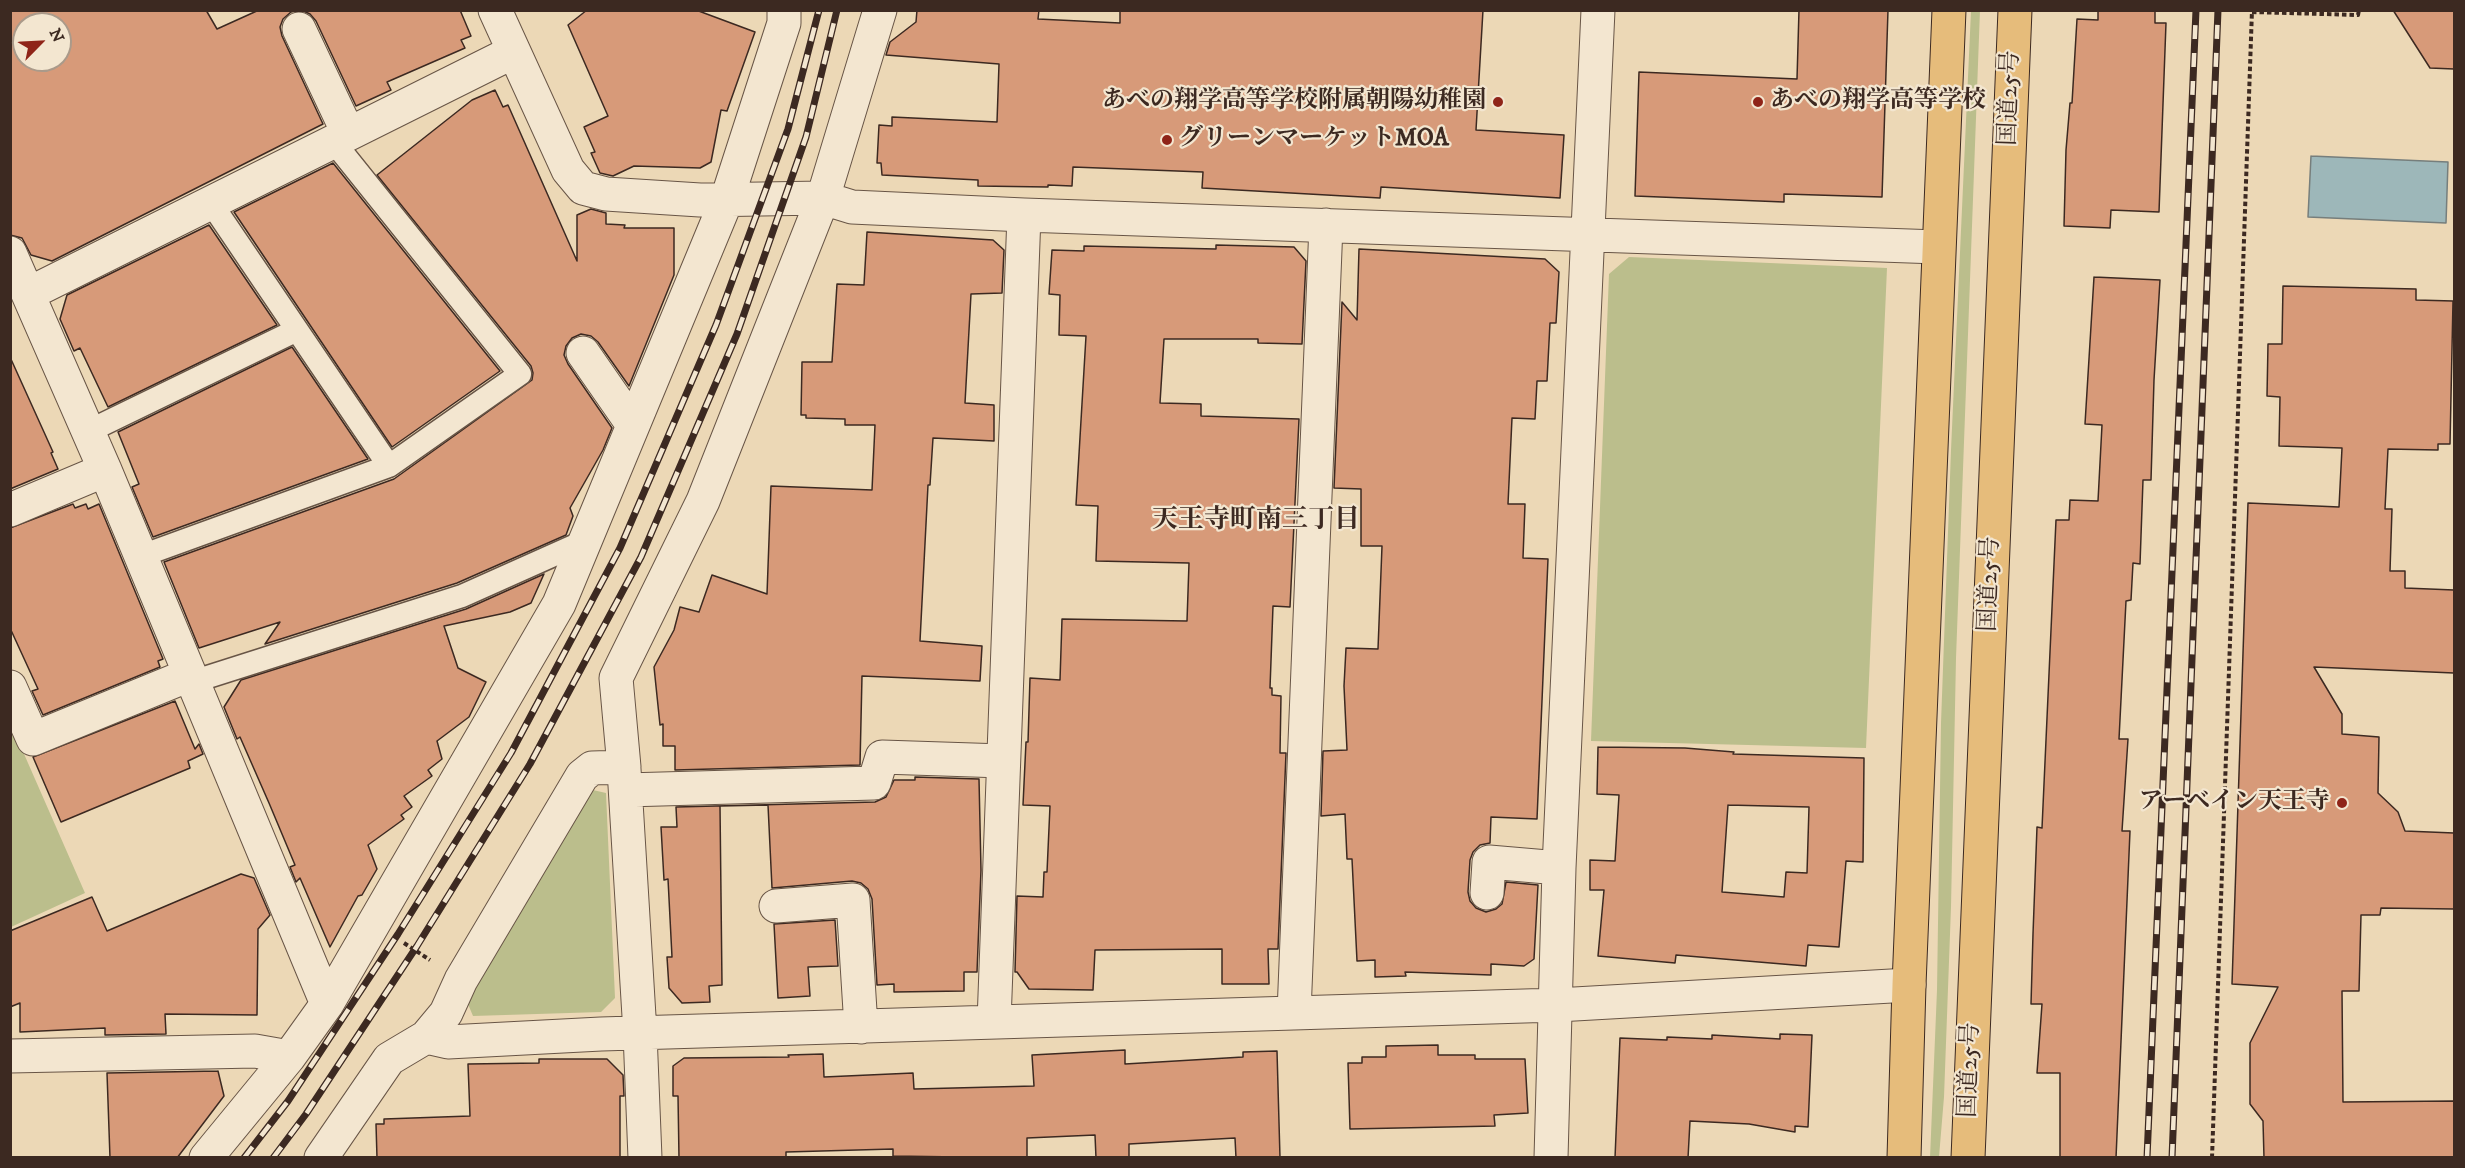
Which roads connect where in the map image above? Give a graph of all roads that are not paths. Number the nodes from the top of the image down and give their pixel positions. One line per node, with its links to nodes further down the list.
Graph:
1 (495, 10): 8 (street)
2 (784, 10): 11 (street)
3 (880, 10): 10 (street)
4 (1598, 10): 15 (street)
5 (1949, 10): 16 (highway)
6 (2015, 10): 50 (highway, 国道25号)
7 (299, 29): 9 (street)
8 (513, 52): 9 (street); 11 (street)
9 (340, 137): 12 (street); 23 (lane)
10 (823, 198): 11 (street); 13 (street); 31 (street)
11 (727, 199): 21 (street)
12 (211, 203): 18 (street); 19 (lane)
13 (1024, 215): 14 (street); 30 (street)
14 (1326, 225): 15 (street); 38 (street)
15 (1586, 235): 16 (street); 32 (street)
16 (1938, 247): 35 (highway)
17 (12, 258): 18 (street)
18 (28, 294): 22 (street)
19 (297, 330): 22 (lane); 23 (lane)
20 (583, 353): 21 (street)
21 (633, 425): 26 (street)
22 (89, 431): 24 (street)
23 (389, 465): 27 (lane)
24 (105, 470): 25 (street); 27 (street)
25 (10, 510)
26 (585, 541): 28 (lane); 36 (street)
27 (141, 556): 28 (street)
28 (190, 678): 29 (street); 36 (street)
29 (10, 687)
30 (1003, 761): 31 (street); 39 (street)
31 (625, 778): 41 (street); 42 (street)
32 (1559, 868): 33 (street); 37 (street)
33 (1487, 893)
34 (776, 906): 40 (street)
35 (1909, 986): 37 (street); 49 (highway)
36 (327, 1004): 44 (street)
37 (1557, 1005): 38 (street); 48 (street)
38 (1294, 1013): 39 (street)
39 (994, 1022): 40 (street)
40 (861, 1027): 41 (street)
41 (640, 1033): 42 (street); 47 (street)
42 (426, 1037): 46 (street)
43 (10, 1056): 44 (street)
44 (289, 1057): 45 (street)
45 (206, 1158)
46 (321, 1158)
47 (645, 1158)
48 (1551, 1158)
49 (1904, 1158)
50 (1968, 1158)

